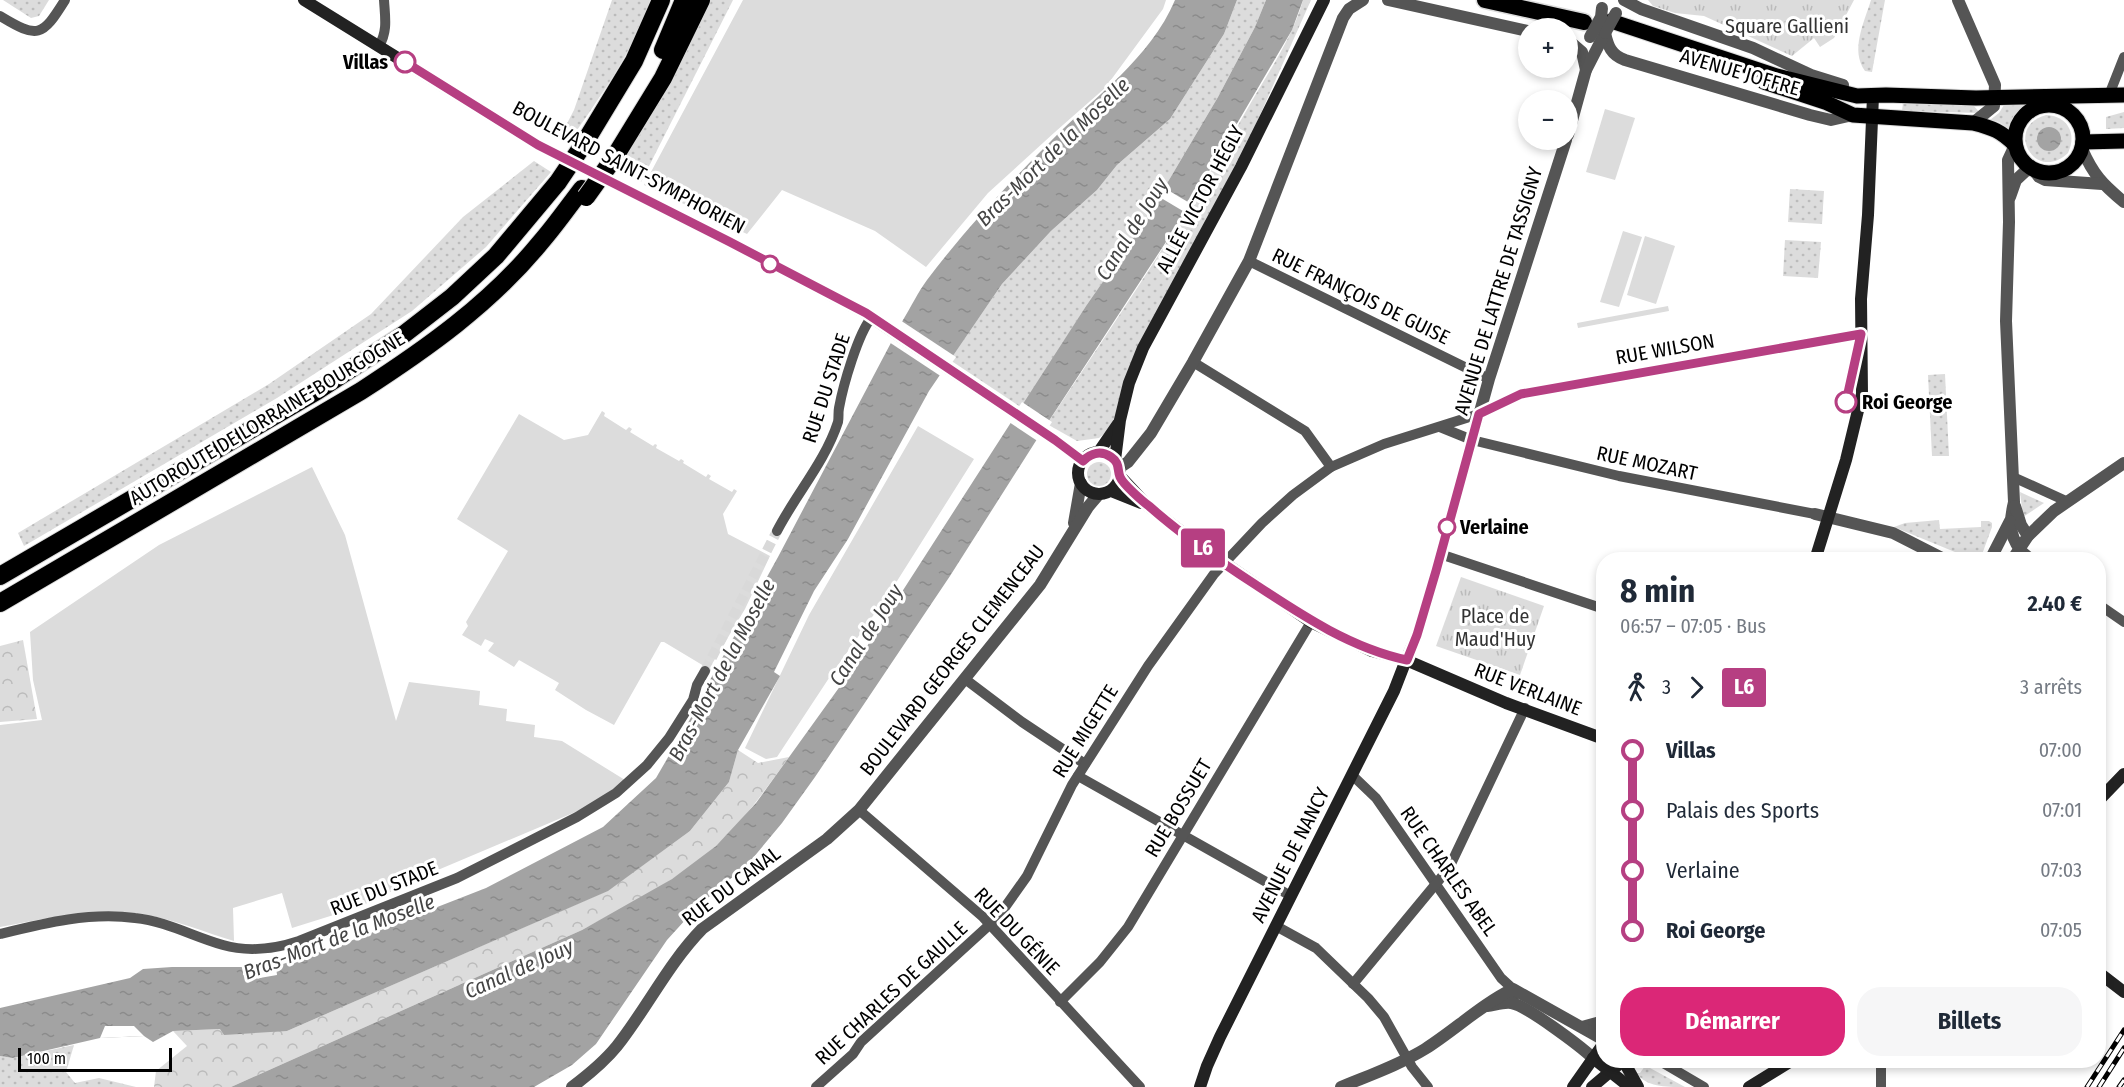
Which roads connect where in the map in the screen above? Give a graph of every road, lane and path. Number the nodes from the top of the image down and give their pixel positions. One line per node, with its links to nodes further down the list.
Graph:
1 (65, 0): 15 (street)
2 (304, 0): 19 (main road, BOULEVARD SAINT-SYMPHORIEN)
3 (384, 0): 19 (street)
4 (653, 0): 22 (highway)
5 (661, 0): 22 (highway, AUTOROUTE DE LORRAINE-BOURGOGNE)
6 (684, 0): 36 (highway)
7 (701, 0): 36 (highway)
8 (1324, 0): 47 (main road, ALLÉE VICTOR HÉGLY)
9 (1363, 0): 41 (street)
10 (1388, 0): 17 (street)
11 (1485, 0): 16 (highway, AVENUE JOFFRE)
12 (1524, 0): 16 (highway, AVENUE JOFFRE)
13 (1626, 0): 16 (street); 25 (street, AVENUE JOFFRE)
14 (1958, 0): 26 (street)
15 (0, 16)
16 (1600, 26): 18 (street, AVENUE JOFFRE); 23 (street); 25 (main road, AVENUE JOFFRE); 29 (main road, AVENUE JOFFRE); 29 (street, AVENUE JOFFRE)
17 (1518, 29)
18 (1578, 36)
19 (379, 46): 42 (main road, BOULEVARD SAINT-SYMPHORIEN)
20 (1578, 49): 23 (street, AVENUE JOFFRE)
21 (2124, 57): 24 (street)
22 (634, 61): 74 (highway, AUTOROUTE DE LORRAINE-BOURGOGNE, bridge)
23 (1586, 70): 27 (street)
24 (2116, 95): 28 (main road, AVENUE JOFFRE)
25 (1873, 96): 26 (main road, AVENUE JOFFRE); 30 (main road)
26 (1996, 98): 28 (main road, AVENUE JOFFRE); 31 (street)
27 (1578, 99)
28 (2046, 101): 33 (main road); 34 (main road)
29 (1853, 115): 30 (main road, AVENUE JOFFRE)
30 (1873, 118): 31 (main road, AVENUE JOFFRE); 43 (main road)
31 (1973, 123): 33 (main road, AVENUE JOFFRE)
32 (2124, 141): 34 (main road)
33 (2015, 145): 37 (main road); 39 (street)
34 (2082, 145): 37 (main road); 38 (street)
35 (1563, 150): 45 (street, AVENUE DE LATTRE DE TASSIGNY)
36 (610, 156): 75 (highway, AUTOROUTE DE LORRAINE-BOURGOGNE, bridge)
37 (2031, 168): 38 (street); 39 (street)
38 (2102, 184): 40 (street)
39 (2009, 198): 55 (street)
40 (2124, 202)
41 (1249, 261): 44 (street); 45 (street, RUE FRANÇOIS DE GUISE)
42 (876, 320): 51 (main road, BOULEVARD SAINT-SYMPHORIEN); 64 (street, RUE DU STADE)
43 (1861, 334): 46 (street, RUE WILSON); 62 (main road)
44 (1193, 362): 53 (street); 54 (street)
45 (1489, 379): 46 (street, AVENUE DE LATTRE DE TASSIGNY)
46 (1479, 414): 48 (street, RUE MIGETTE); 49 (street, AVENUE DE LATTRE DE TASSIGNY)
47 (1120, 420): 50 (main road, ALLÉE VICTOR HÉGLY); 54 (main road, ALLÉE VICTOR HÉGLY)
48 (1440, 427): 49 (street, RUE MOZART); 53 (street, RUE MIGETTE)
49 (1472, 440): 61 (street, RUE MOZART); 72 (street, AVENUE DE LATTRE DE TASSIGNY)
50 (1098, 453): 51 (main road); 54 (main road)
51 (1083, 461): 56 (main road)
52 (2124, 463): 58 (street)
53 (1331, 467): 73 (street, RUE MIGETTE)
54 (1118, 468): 57 (main road); 60 (main road)
55 (2013, 477): 58 (street); 59 (street)
56 (1081, 483): 57 (main road); 65 (street, BOULEVARD GEORGES CLEMENCEAU)
57 (1105, 493): 60 (main road); 65 (street, BOULEVARD GEORGES CLEMENCEAU)
58 (2066, 501): 66 (street)
59 (2014, 502): 63 (street); 66 (street)
60 (1148, 506): 73 (main road, RUE VERLAINE)
61 (1815, 514): 62 (street)
62 (1829, 517): 67 (main road); 68 (street)
63 (2010, 521): 69 (street); 70 (street)
64 (777, 531)
65 (1072, 532): 82 (street, BOULEVARD GEORGES CLEMENCEAU)
66 (2028, 536): 71 (street)
67 (1818, 552)
68 (1930, 552)
69 (1994, 552)
70 (2016, 552)
71 (2017, 552)
72 (1440, 554): 76 (street); 80 (street, AVENUE DE LATTRE DE TASSIGNY)
73 (1224, 563): 78 (main road, RUE VERLAINE); 85 (street, RUE MIGETTE)
74 (0, 576)
75 (0, 603)
76 (1596, 606)
77 (2106, 610): 79 (street)
78 (1311, 622): 80 (main road, RUE VERLAINE); 91 (street, RUE BOSSUET)
79 (2124, 622)
80 (1407, 660): 83 (main road, RUE VERLAINE); 87 (main road, AVENUE DE NANCY)
81 (705, 671): 96 (street, RUE DU STADE)
82 (965, 679): 85 (street); 90 (street, BOULEVARD GEORGES CLEMENCEAU)
83 (1525, 708): 84 (main road, RUE VERLAINE); 92 (street)
84 (1596, 736)
85 (1085, 764): 88 (street, RUE MIGETTE)
86 (2124, 774): 89 (main road)
87 (1352, 775): 92 (street, RUE CHARLES ABEL); 93 (main road, AVENUE DE NANCY)
88 (1078, 776): 91 (street); 94 (street, RUE MIGETTE)
89 (2106, 793)
90 (859, 810): 94 (street, RUE DU GÉNIE); 118 (street, RUE DU CANAL)
91 (1182, 835): 93 (street); 101 (street, RUE BOSSUET)
92 (1436, 884): 98 (street); 99 (street, RUE CHARLES ABEL)
93 (1291, 896): 95 (main road, AVENUE DE NANCY)
94 (990, 926): 101 (street, RUE DU GÉNIE); 119 (street, RUE CHARLES DE GAULLE)
95 (1276, 926): 98 (street); 111 (main road, AVENUE DE NANCY)
96 (0, 934)
97 (2106, 978): 100 (main road)
98 (1353, 984): 109 (street)
99 (1513, 989): 102 (street); 103 (street); 105 (street)
100 (2124, 992)
101 (1060, 1002): 120 (street, RUE DU GÉNIE)
102 (1517, 1005): 103 (street); 108 (street)
103 (1486, 1006): 109 (street)
104 (1596, 1023): 105 (street)
105 (1582, 1027): 106 (street)
106 (1596, 1037)
107 (1596, 1054): 108 (main road)
108 (1593, 1058): 110 (main road); 124 (main road)
109 (1407, 1059): 117 (street); 123 (street)
110 (1596, 1062)
111 (1207, 1066): 121 (main road, AVENUE DE NANCY); 122 (main road, AVENUE DE NANCY)
112 (1626, 1068): 126 (main road)
113 (1672, 1068): 127 (street)
114 (1779, 1068): 128 (main road)
115 (1881, 1068): 129 (street)
116 (1608, 1079): 125 (main road); 126 (main road)
117 (1427, 1086)
118 (572, 1087)
119 (816, 1087)
120 (1140, 1087)
121 (1192, 1087)
122 (1200, 1087)
123 (1341, 1087)
124 (1572, 1087)
125 (1592, 1087)
126 (1636, 1087)
127 (1704, 1087)
128 (1749, 1087)
129 (1881, 1087)

